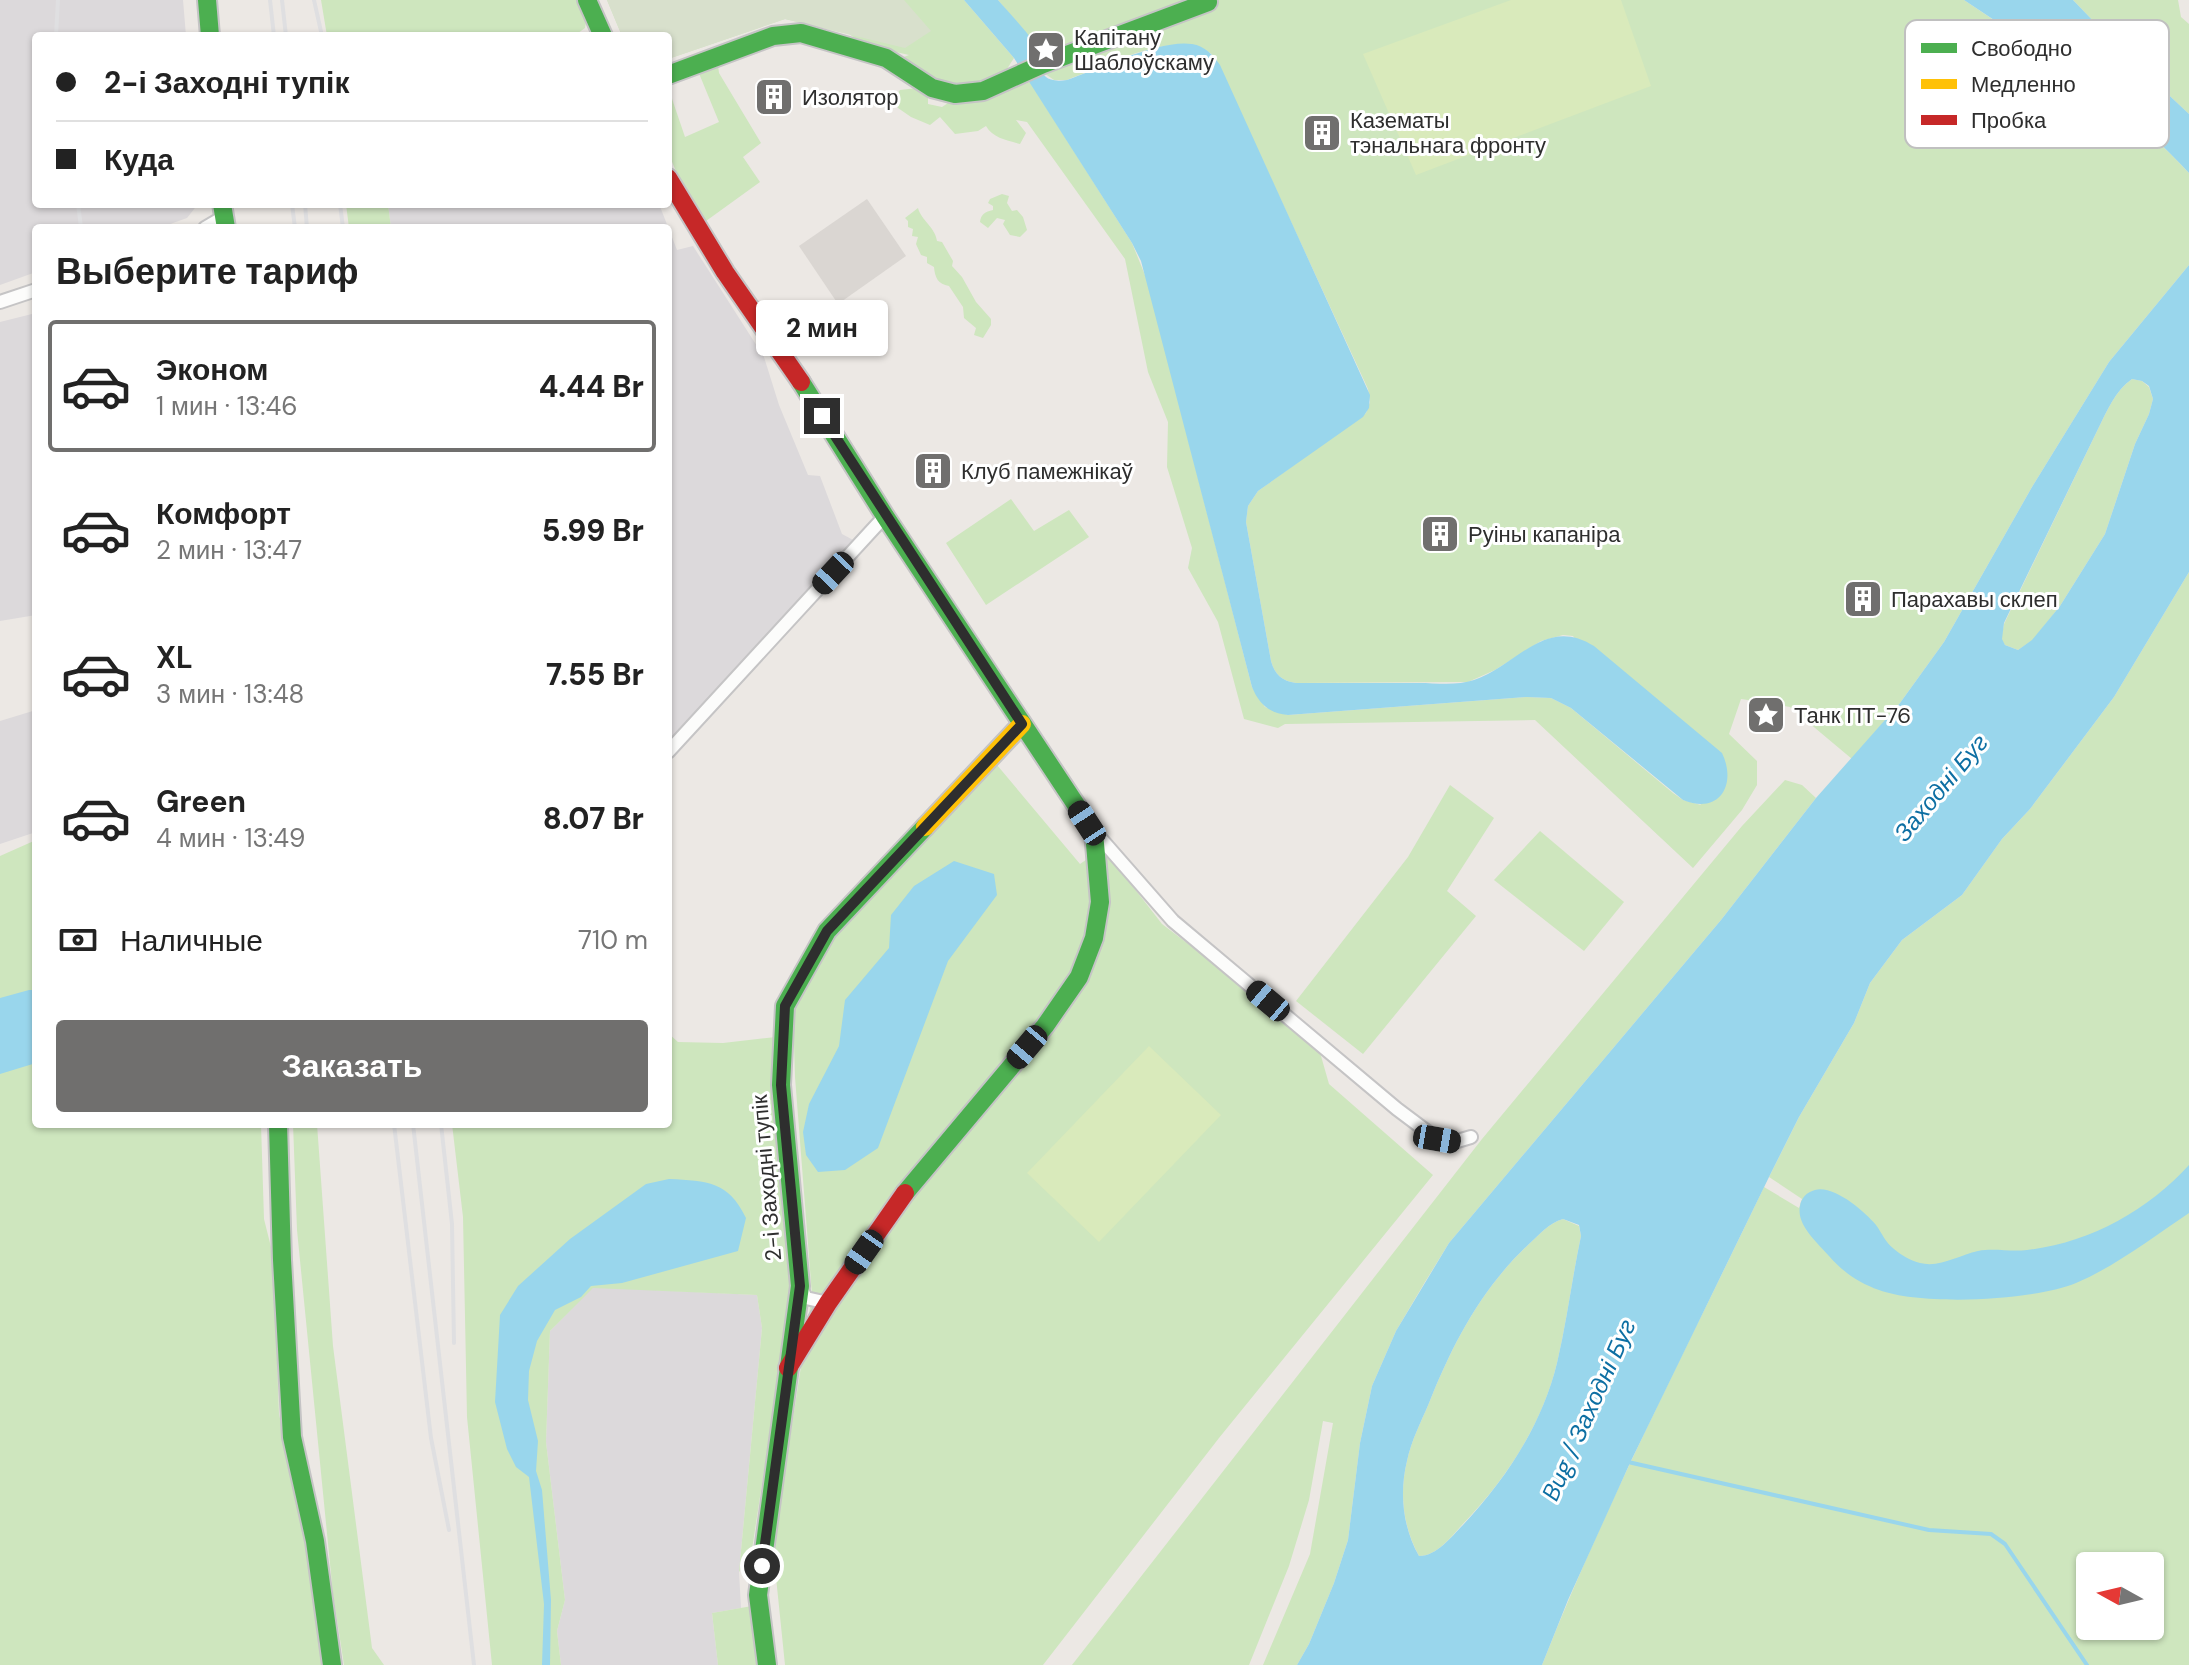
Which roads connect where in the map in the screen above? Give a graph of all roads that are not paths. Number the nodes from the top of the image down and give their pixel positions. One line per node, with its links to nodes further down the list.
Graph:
1 (207, 0): 4 (main road)
2 (587, 0): 5 (main road)
3 (1208, 2): 6 (main road)
4 (210, 32)
5 (601, 32)
6 (672, 74)
7 (672, 185): 10 (main road)
8 (32, 291): 9 (street)
9 (0, 302)
10 (885, 516): 11 (main road); 12 (street)
11 (1022, 724): 13 (main road); 16 (main road, 2-і Заходні тупік)
12 (672, 748)
13 (1087, 823): 15 (street); 17 (main road)
14 (278, 1128): 19 (main road)
15 (1471, 1137)
16 (800, 1286): 17 (street); 18 (main road, 2-і Заходні тупік)
17 (828, 1303): 18 (main road)
18 (788, 1368): 20 (main road, 2-і Заходні тупік)
19 (332, 1665)
20 (767, 1665)

